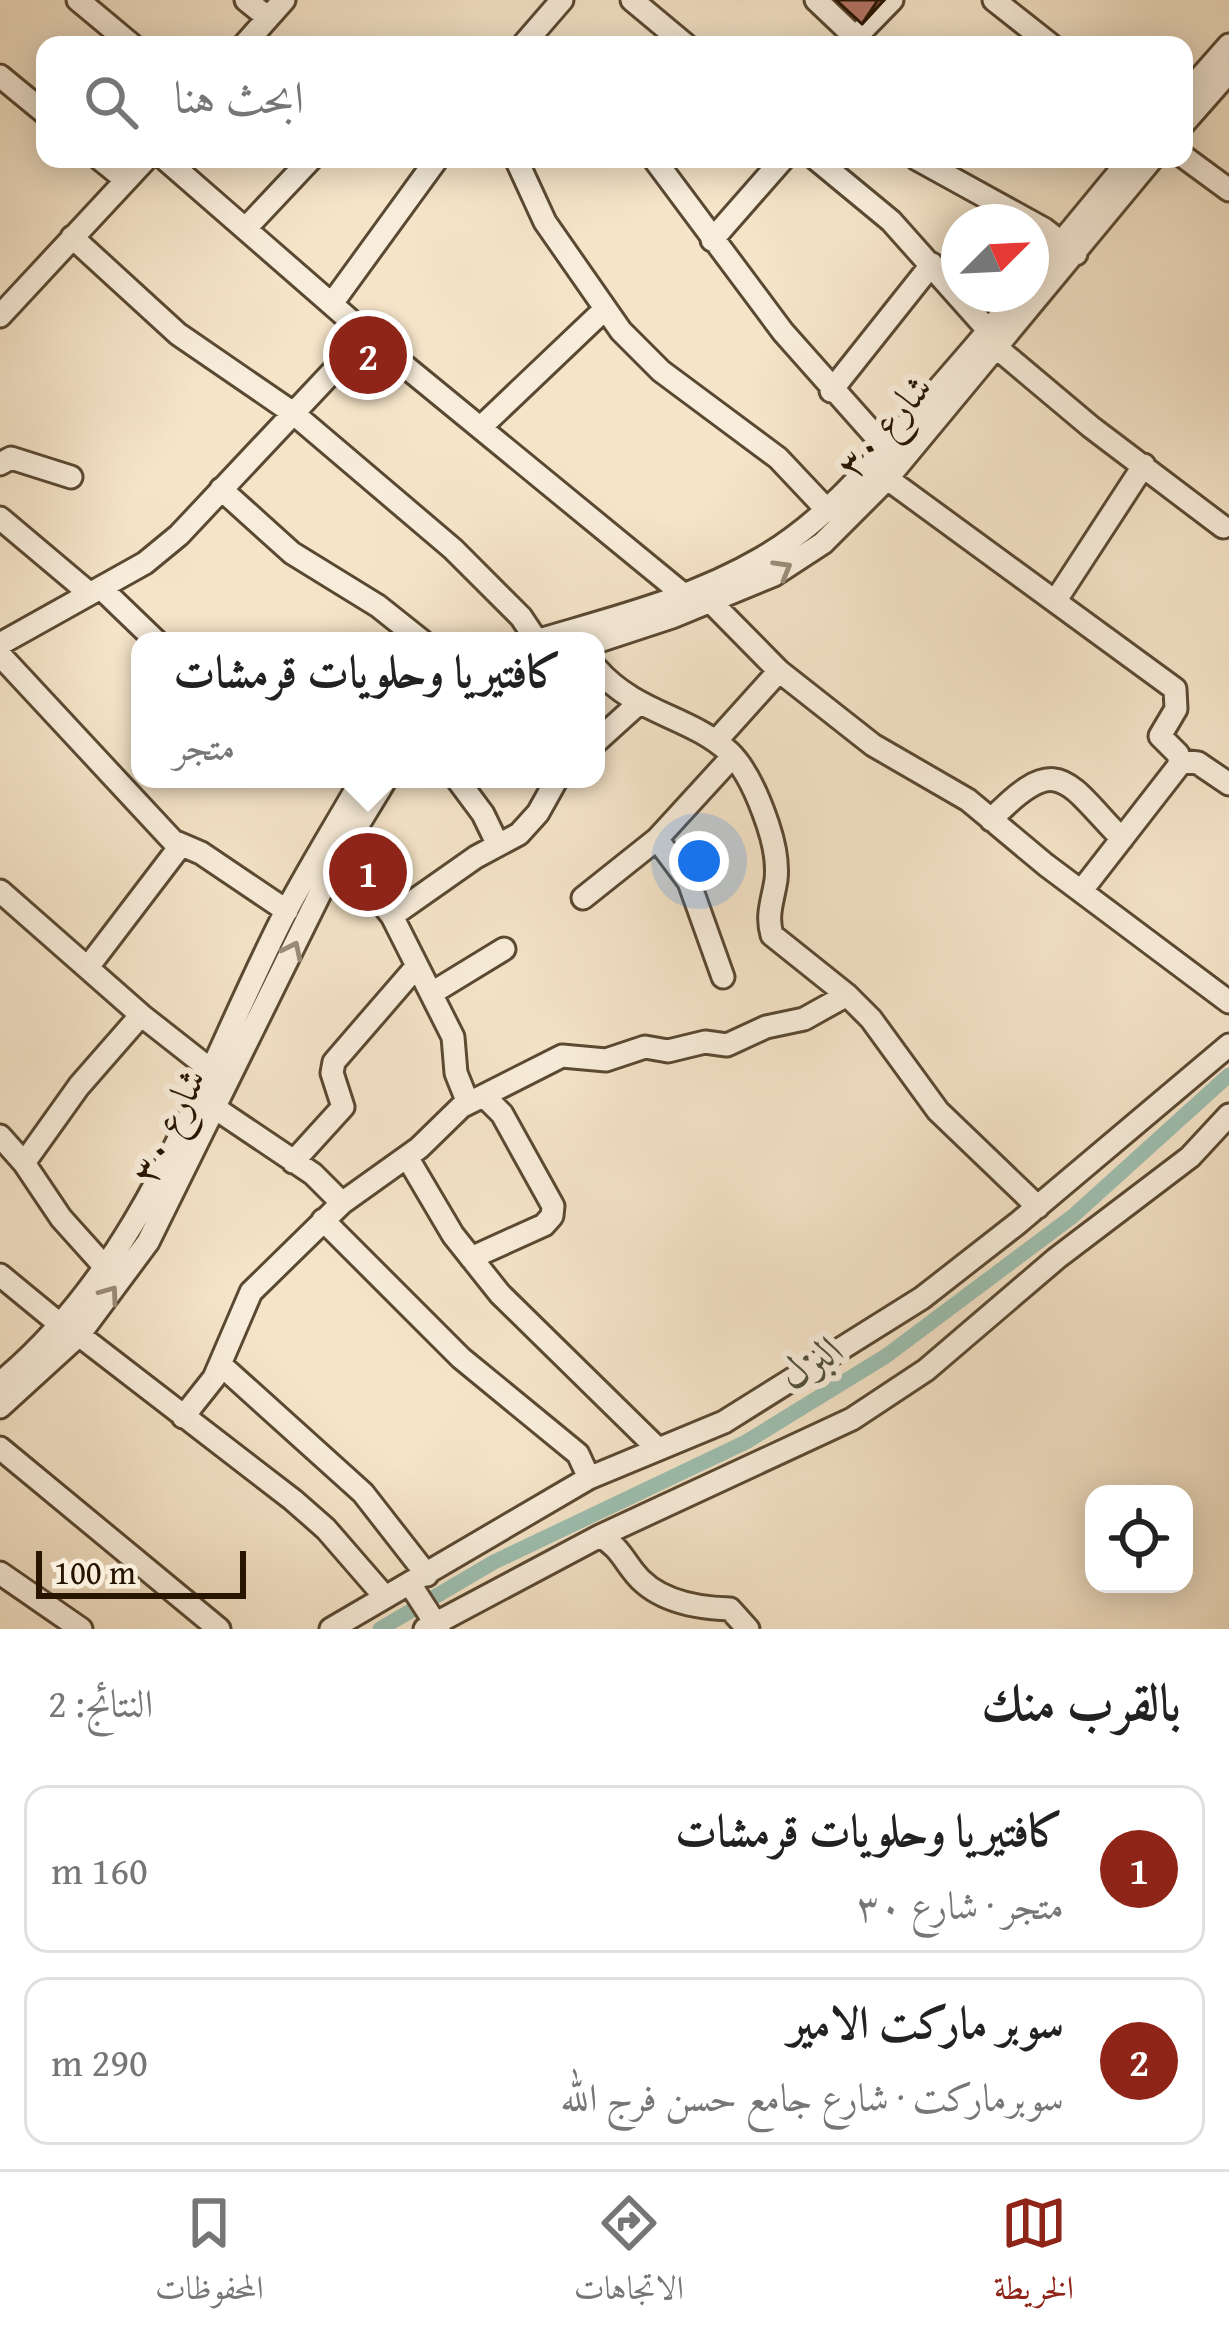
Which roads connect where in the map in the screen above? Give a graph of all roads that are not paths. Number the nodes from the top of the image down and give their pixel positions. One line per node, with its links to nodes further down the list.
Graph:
1 (78, 0): 10 (street)
2 (246, 0): 9 (street)
3 (284, 0): 9 (street)
4 (562, 0): 12 (street)
5 (632, 0): 13 (street)
6 (816, 0): 14 (street)
7 (892, 0): 15 (street)
8 (994, 0): 16 (street)
9 (267, 17): 11 (street)
10 (121, 36)
11 (251, 36)
12 (538, 36)
13 (675, 36)
14 (848, 36)
15 (857, 36)
16 (1040, 36)
17 (1229, 45): 20 (street)
18 (1229, 72): 22 (street)
19 (0, 76): 21 (street)
20 (1193, 86)
21 (36, 106)
22 (1193, 113)
23 (1193, 164): 37 (street)
24 (111, 168): 36 (street)
25 (137, 168): 36 (street)
26 (176, 168): 38 (street)
27 (303, 168): 38 (street)
28 (430, 168): 45 (street)
29 (520, 168): 46 (street)
30 (660, 168): 40 (street)
31 (775, 168): 40 (street)
32 (827, 168): 43 (street)
33 (932, 168): 41 (street)
34 (1124, 168): 41 (street, شارع ٣٠)
35 (1143, 168): 41 (street, شارع ٣٠)
36 (126, 180): 39 (street)
37 (1229, 190)
38 (247, 227): 45 (street)
39 (72, 237): 44 (street); 52 (street)
40 (712, 240): 51 (street)
41 (1068, 247): 42 (street, شارع ٣٠); 50 (street, شارع ٣٠)
42 (1049, 263)
43 (932, 264): 50 (street); 51 (street)
44 (9, 289): 48 (street)
45 (333, 302): 49 (street)
46 (605, 309): 53 (street); 60 (street)
47 (1009, 312): 50 (street, شارع ٣٠)
48 (0, 316)
49 (367, 335): 52 (street); 53 (street)
50 (993, 340): 54 (street, شارع ٣٠); 56 (street); 57 (street, شارع ٣٠)
51 (831, 391): 54 (street)
52 (293, 413): 59 (street); 69 (street)
53 (482, 427): 64 (street)
54 (886, 448): 57 (street, شارع ٣٠)
55 (0, 464): 58 (street)
56 (1144, 465): 62 (street); 65 (street)
57 (878, 473): 60 (street, شارع ٣٠); 65 (street); 66 (street, شارع ٣٠, one-way to 57)
58 (71, 476)
59 (221, 489): 63 (street); 68 (street)
60 (828, 511): 64 (street, شارع ٣٠)
61 (0, 518): 63 (street)
62 (1223, 527)
63 (95, 591): 67 (street); 72 (street)
64 (684, 595): 70 (street, شارع ٣٠)
65 (1056, 600): 79 (street)
66 (711, 602): 71 (street, شارع ٣٠); 74 (street)
67 (145, 632)
68 (411, 632)
69 (531, 632)
70 (566, 632)
71 (605, 639)
72 (0, 644)
73 (0, 655): 88 (street)
74 (779, 671): 78 (street); 85 (street)
75 (605, 676): 76 (street)
76 (638, 704): 77 (street); 78 (street)
77 (605, 734)
78 (725, 749): 86 (street); 101 (street)
79 (1180, 761): 80 (street); 87 (street)
80 (1229, 784)
81 (358, 788): 90 (street, شارع ٣٠)
82 (379, 788): 90 (street, شارع ٣٠)
83 (464, 788): 89 (street)
84 (552, 788): 89 (street)
85 (992, 820): 87 (street); 91 (street)
86 (657, 839): 93 (street); 99 (street)
87 (1122, 839): 91 (street)
88 (181, 845): 94 (street); 98 (street)
89 (498, 845): 95 (street)
90 (329, 856): 94 (street, شارع ٣٠); 95 (street); 107 (street, شارع ٣٠, one-way to 90)
91 (1082, 890): 102 (street)
92 (0, 891): 98 (street)
93 (583, 898)
94 (286, 911): 105 (street, شارع ٣٠)
95 (392, 916): 97 (street)
96 (504, 949): 100 (street)
97 (418, 966): 100 (street); 111 (street)
98 (88, 967): 103 (street)
99 (723, 976)
100 (432, 993): 106 (street)
101 (847, 994): 106 (street); 115 (street)
102 (1229, 1002)
103 (141, 1015): 105 (street); 112 (street)
104 (1229, 1045): 115 (street)
105 (211, 1070): 113 (street, شارع ٣٠)
106 (476, 1100): 110 (street); 117 (street)
107 (215, 1108): 111 (street); 113 (street, شارع ٣٠)
108 (1229, 1115): 128 (street)
109 (0, 1136): 112 (street)
110 (407, 1157): 114 (street); 117 (street)
111 (293, 1162): 114 (street)
112 (24, 1163): 118 (street)
113 (161, 1198): 118 (street, شارع ٣٠); 120 (street, شارع ٣٠, one-way to 113)
114 (341, 1203): 116 (street)
115 (1038, 1207): 126 (street)
116 (323, 1220): 121 (street); 127 (street)
117 (471, 1258): 126 (street)
118 (105, 1267): 120 (street, شارع ٣٠)
119 (0, 1275): 120 (street)
120 (70, 1330): 122 (street, شارع ٣٠); 123 (street, شارع ٣٠); 124 (street)
121 (221, 1365): 124 (street); 130 (street)
122 (0, 1383)
123 (0, 1407)
124 (183, 1417): 131 (street)
125 (0, 1448): 134 (street)
126 (658, 1449): 127 (street)
127 (589, 1478): 130 (street)
128 (600, 1536): 132 (street); 136 (street)
129 (0, 1573): 133 (street)
130 (418, 1580): 131 (street); 132 (street)
131 (385, 1597): 135 (street)
132 (433, 1627)
133 (81, 1629)
134 (218, 1629)
135 (331, 1629)
136 (748, 1629)

